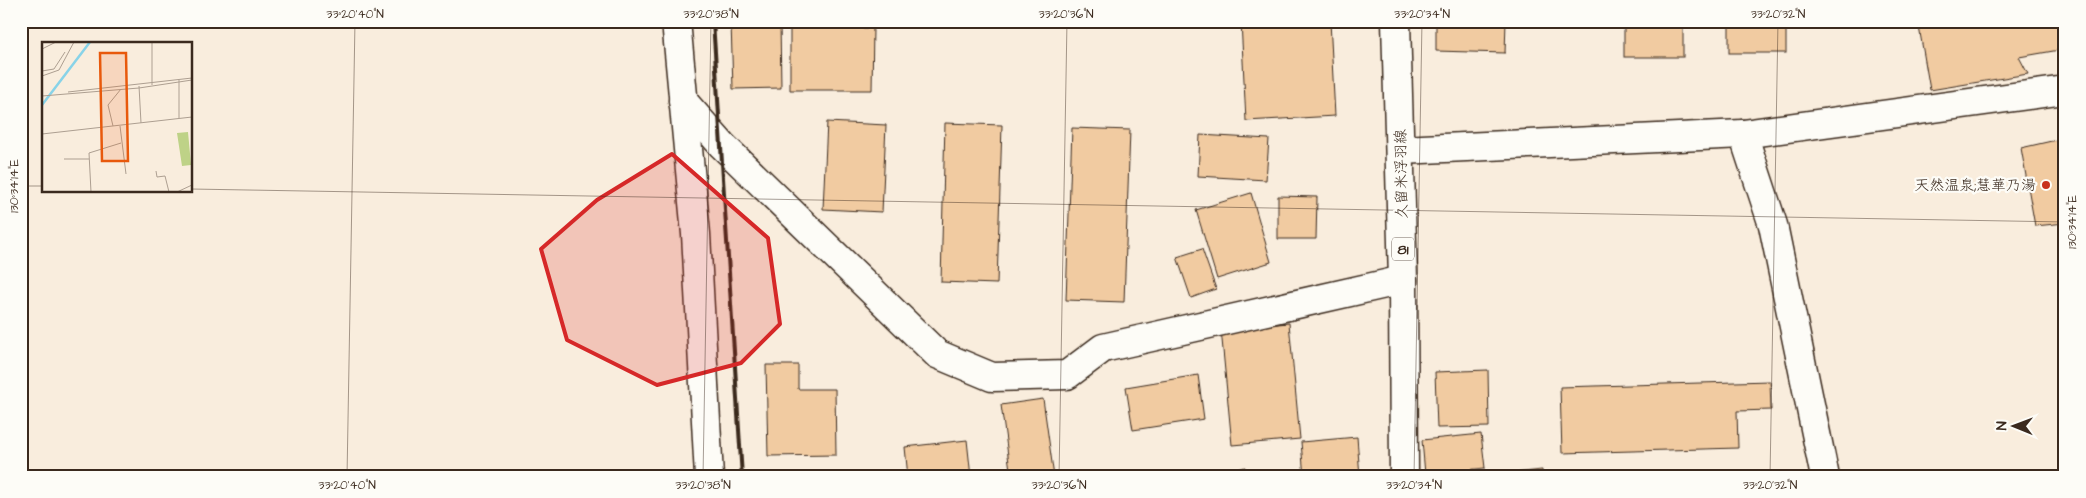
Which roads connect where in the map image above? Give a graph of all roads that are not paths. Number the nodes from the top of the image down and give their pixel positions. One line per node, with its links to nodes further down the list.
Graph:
1 (676, 21): 4 (street)
2 (1396, 21): 6 (street, 久留米浮羽線 / 81)
3 (2065, 90): 5 (street)
4 (683, 101): 7 (street); 8 (street)
5 (1743, 134): 6 (street); 10 (street)
6 (1401, 150): 7 (street, 久留米浮羽線 / 81)
7 (1404, 280): 9 (street, 久留米浮羽線 / 81)
8 (709, 477)
9 (1404, 477)
10 (1825, 477)

